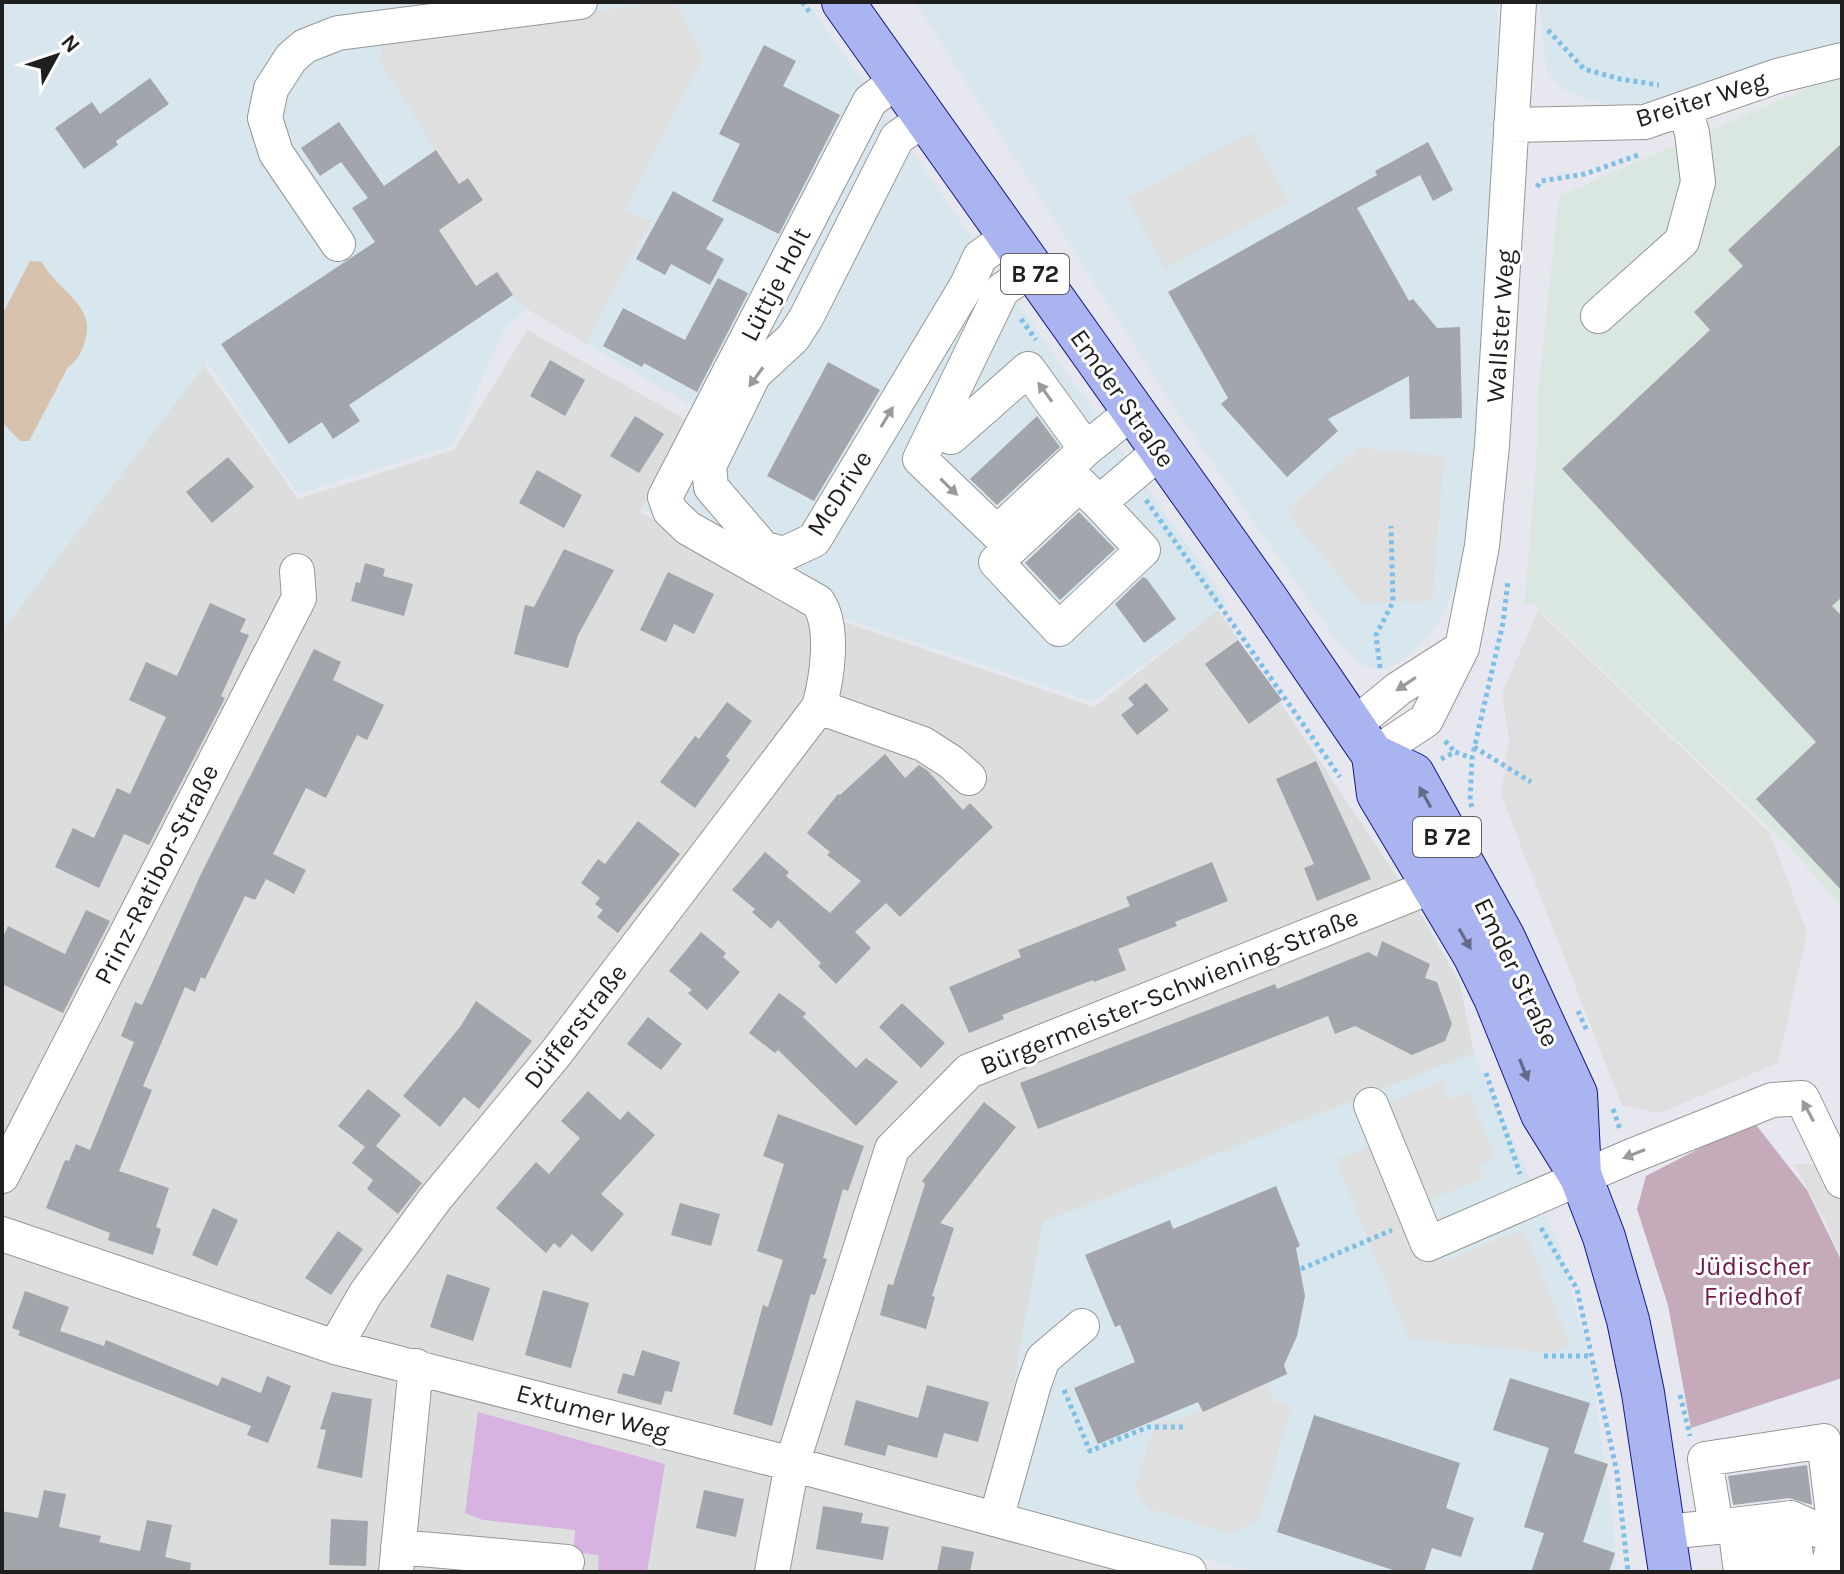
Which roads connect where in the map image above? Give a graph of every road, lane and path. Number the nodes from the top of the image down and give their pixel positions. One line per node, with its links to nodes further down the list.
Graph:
1 (580, 2): 10 (street)
2 (843, 2): 6 (main road, Emder Straße / B 72)
3 (1519, 2): 9 (street, Wallster Weg)
4 (1544, 26): 7 (path)
5 (1842, 60): 7 (street, Breiter Weg)
6 (898, 80): 8 (main road, Emder Straße / B 72); 22 (street, Lüttje Holt)
7 (1675, 97): 9 (street, Breiter Weg); 12 (street)
8 (926, 118): 11 (main road, Emder Straße / B 72); 11 (street, McDrive, one-way to 11)
9 (1511, 125): 20 (street, Wallster Weg)
10 (338, 244)
11 (1020, 253): 13 (main road, Emder Straße / B 72); 14 (street)
12 (1598, 316)
13 (1132, 412): 15 (street); 16 (main road, Emder Straße / B 72)
14 (937, 425): 15 (street, one-way to 14); 15 (street, one-way to 15)
15 (1086, 449)
16 (1160, 451): 17 (street); 24 (main road, Emder Straße / B 72)
17 (1099, 503)
18 (1391, 526): 21 (path)
19 (297, 571): 31 (street, Prinz-Ratibor-Straße)
20 (1462, 648): 21 (street, one-way to 21); 23 (street, Wallster Weg)
21 (1398, 689): 24 (street)
22 (819, 707): 27 (street); 36 (street, Düfferstraße)
23 (1426, 720): 24 (street, Wallster Weg); 26 (path)
24 (1363, 740): 29 (main road, Emder Straße / B 72); 32 (main road, Emder Straße / B 72, one-way to 24)
25 (1474, 747): 28 (path)
26 (1455, 752)
27 (969, 778)
28 (1531, 782)
29 (1432, 883): 32 (main road, Emder Straße / B 72, one-way to 32); 42 (street, Bürgermeister-Schwiening-Straße)
30 (1371, 1105): 32 (street)
31 (2, 1176)
32 (1581, 1177): 33 (street, one-way to 32); 46 (main road, Emder Straße / B 72)
33 (1842, 1181)
34 (2, 1234): 36 (street, Extumer Weg)
35 (1082, 1326): 37 (street)
36 (335, 1347): 40 (street, Extumer Weg)
37 (1048, 1355): 41 (path); 43 (street)
38 (1544, 1356): 39 (path)
39 (1592, 1356)
40 (416, 1366): 42 (street, Extumer Weg); 47 (street)
41 (1186, 1427)
42 (792, 1464): 43 (street, Extumer Weg); 49 (street, Bürgermeister-Schwiening-Straße)
43 (996, 1519): 50 (street, Extumer Weg)
44 (1751, 1523): 45 (street); 45 (street); 46 (street); 51 (street); 52 (street); 53 (street)
45 (1839, 1538): 54 (street)
46 (1668, 1552)
47 (397, 1560): 48 (street)
48 (567, 1562)
49 (772, 1572)
50 (1189, 1572)
51 (1741, 1572)
52 (1771, 1572)
53 (1798, 1572)
54 (1826, 1572)

